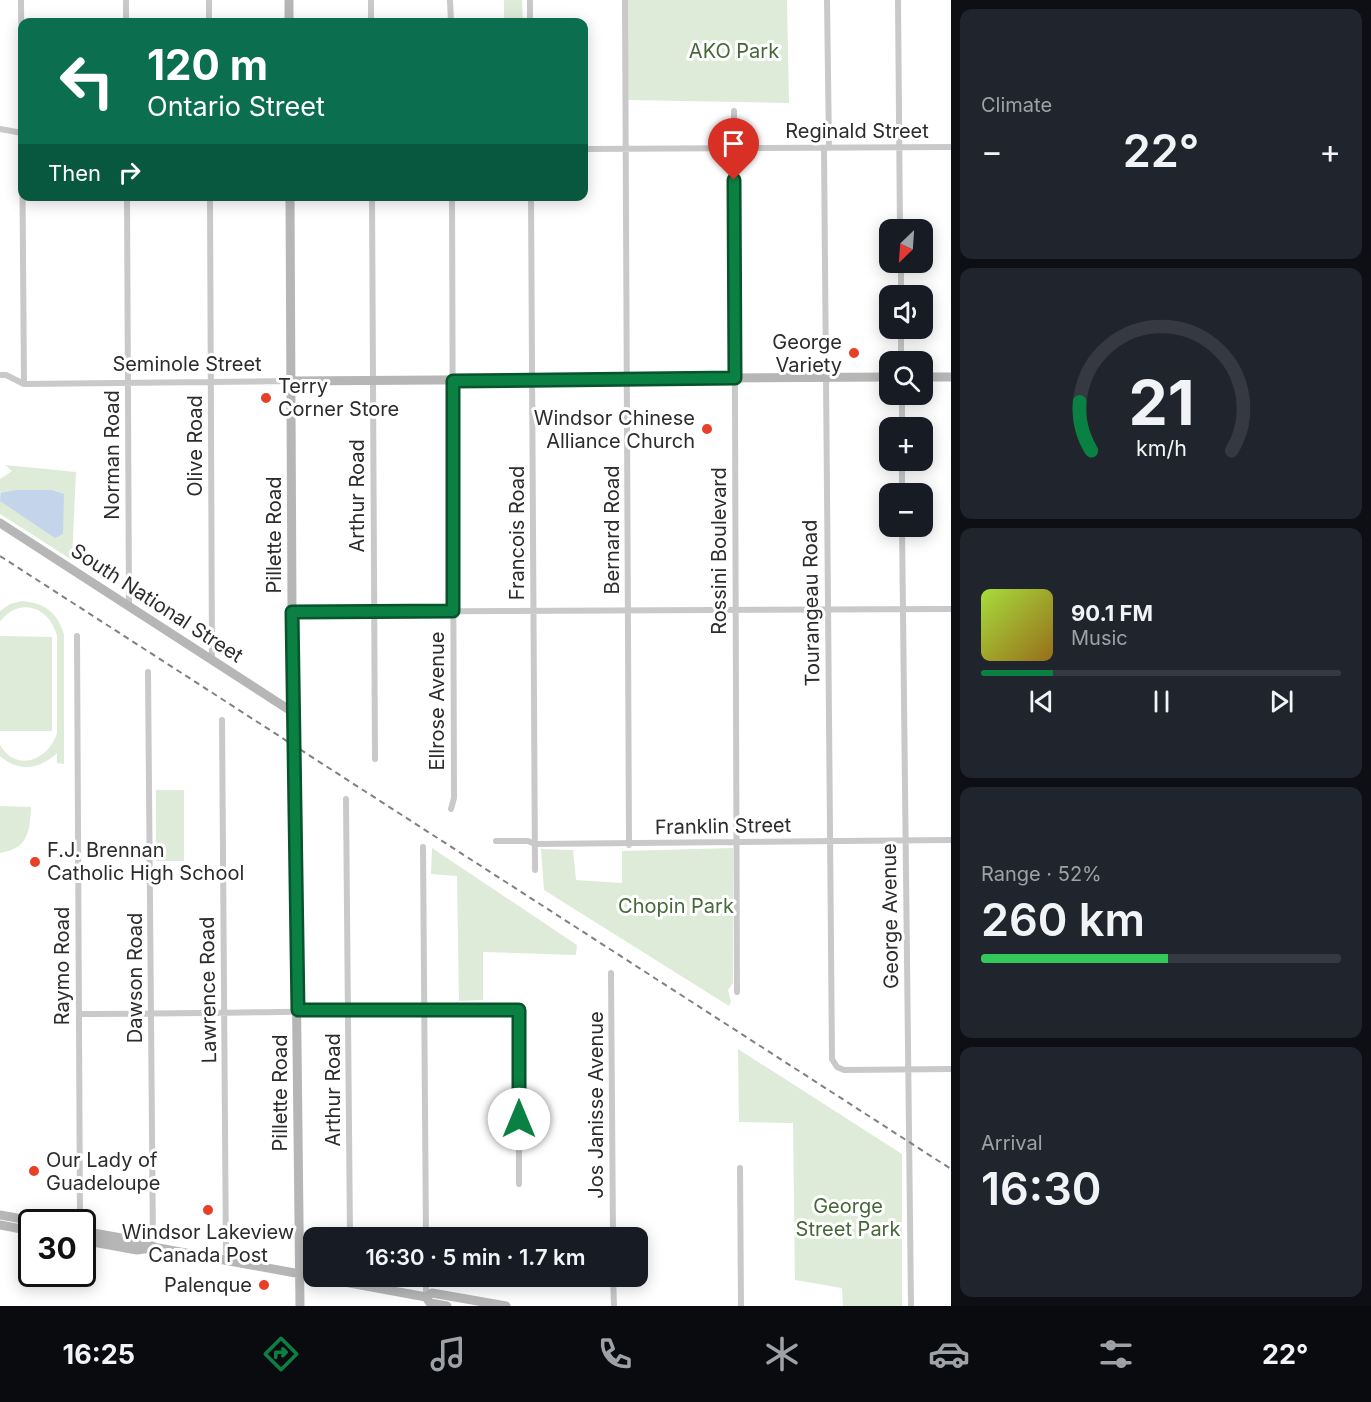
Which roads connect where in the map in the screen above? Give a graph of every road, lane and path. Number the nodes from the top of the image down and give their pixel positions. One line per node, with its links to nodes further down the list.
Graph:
1 (21, 0): 11 (street)
2 (126, 0): 12 (street)
3 (209, 0): 13 (street)
4 (289, 0): 14 (street)
5 (371, 0): 15 (street)
6 (450, 0): 16 (street)
7 (530, 0): 17 (street)
8 (625, 0): 25 (street, Bernard Road)
9 (827, 0): 24 (street, Tourangeau Road)
10 (898, 0): 21 (street)
11 (21, 18)
12 (126, 18)
13 (209, 18)
14 (289, 18)
15 (371, 18)
16 (451, 18)
17 (530, 18)
18 (734, 111): 23 (street, Rossini Boulevard)
19 (0, 129): 20 (street)
20 (18, 132)
21 (900, 147): 22 (street, Reginald Street); 24 (street, Reginald Street); 34 (street)
22 (951, 147)
23 (734, 148): 24 (street, Reginald Street); 25 (street, Reginald Street); 40 (street, Rossini Boulevard)
24 (826, 148): 36 (street, Tourangeau Road)
25 (626, 149): 26 (street, Reginald Street); 41 (street, Bernard Road)
26 (588, 150)
27 (23, 201): 48 (street)
28 (127, 201): 46 (street, Norman Road)
29 (210, 201): 47 (street, Olive Road)
30 (291, 201): 43 (street, Pillette Road)
31 (372, 201): 44 (street, Arthur Road)
32 (452, 201): 45 (street, Ellrose Avenue)
33 (531, 201): 42 (street, Francois Road)
34 (900, 219)
35 (0, 375): 48 (street)
36 (826, 377): 37 (street, Seminole Street); 40 (street, Seminole Street); 56 (street, Tourangeau Road)
37 (879, 377)
38 (933, 377): 39 (street)
39 (951, 377)
40 (735, 378): 41 (street, Seminole Street); 55 (street, Rossini Boulevard)
41 (627, 379): 42 (street, Seminole Street); 54 (street, Bernard Road)
42 (532, 380): 45 (street, Seminole Street); 58 (street, Francois Road)
43 (292, 381): 44 (street, Seminole Street); 47 (street, Seminole Street); 59 (street, Pillette Road)
44 (374, 381): 45 (street, Seminole Street); 60 (street, Arthur Road)
45 (453, 381): 57 (street, Ellrose Avenue)
46 (128, 383): 47 (street, Seminole Street); 48 (street, Seminole Street); 51 (street, Norman Road)
47 (212, 383): 62 (street, Olive Road)
48 (24, 384)
49 (0, 523): 51 (street, South National Street)
50 (902, 537): 52 (street, George Avenue)
51 (129, 606): 62 (street, South National Street)
52 (903, 609): 53 (street); 56 (street); 72 (street, George Avenue)
53 (951, 609)
54 (628, 610): 55 (street); 58 (street); 75 (street, Bernard Road)
55 (736, 610): 56 (street); 71 (street, Rossini Boulevard)
56 (828, 610): 73 (street, Tourangeau Road)
57 (453, 611): 58 (street); 60 (street); 68 (street, Ellrose Avenue)
58 (534, 611): 74 (street, Francois Road)
59 (292, 612): 60 (street); 64 (street, Pillette Road)
60 (374, 612): 66 (street, Arthur Road)
61 (77, 636): 84 (street, Raymo Road)
62 (212, 660): 64 (street, South National Street)
63 (148, 672): 85 (street, Dawson Road)
64 (294, 713): 81 (street, Pillette Road)
65 (222, 720): 83 (street, Lawrence Road)
66 (375, 759)
67 (346, 799): 80 (street, Arthur Road)
68 (451, 808)
69 (951, 840): 72 (street, Franklin Street)
70 (496, 841): 74 (street, Franklin Street)
71 (737, 841): 73 (street, Franklin Street); 75 (street, Franklin Street); 79 (street, Rossini Boulevard)
72 (906, 841): 73 (street, Franklin Street); 86 (street, George Avenue)
73 (830, 842): 86 (street, Tourangeau Road)
74 (535, 844): 75 (street, Franklin Street); 77 (street, Francois Road)
75 (629, 844)
76 (423, 847): 82 (street)
77 (535, 870)
78 (611, 973): 96 (street, Jos Janisse Avenue)
79 (737, 992)
80 (349, 1009): 81 (street); 82 (street); 94 (street, Arthur Road)
81 (298, 1010): 83 (street); 102 (street, Pillette Road)
82 (424, 1010): 89 (street); 95 (street)
83 (224, 1013): 85 (street); 101 (street, Lawrence Road)
84 (79, 1014): 85 (street); 90 (street, Raymo Road)
85 (151, 1014): 100 (street, Dawson Road)
86 (908, 1069): 87 (street); 113 (street, George Avenue)
87 (951, 1069)
88 (740, 1168): 112 (street)
89 (519, 1184)
90 (80, 1209)
91 (0, 1215): 92 (street)
92 (18, 1218)
93 (0, 1225): 97 (street)
94 (350, 1227)
95 (426, 1227)
96 (613, 1227)
97 (18, 1228)
98 (96, 1234): 100 (street)
99 (96, 1243): 100 (street)
100 (153, 1247): 101 (street)
101 (226, 1261): 102 (street)
102 (300, 1275): 103 (street); 108 (street, Pillette Road)
103 (303, 1275)
104 (381, 1287): 107 (street)
105 (426, 1287): 107 (street)
106 (614, 1287): 111 (street)
107 (426, 1297): 109 (street); 110 (street)
108 (300, 1306)
109 (447, 1306)
110 (506, 1306)
111 (614, 1306)
112 (741, 1306)
113 (910, 1306)

